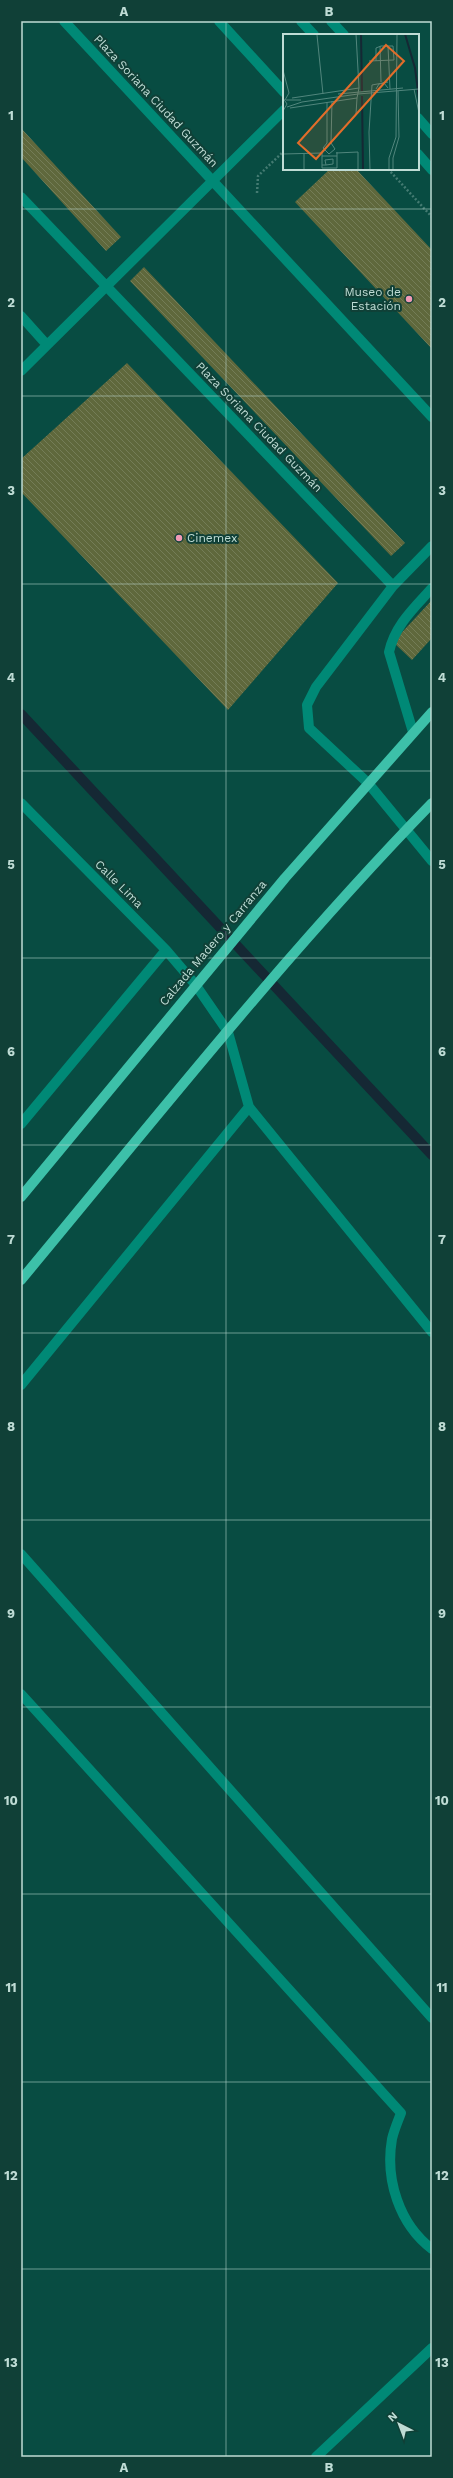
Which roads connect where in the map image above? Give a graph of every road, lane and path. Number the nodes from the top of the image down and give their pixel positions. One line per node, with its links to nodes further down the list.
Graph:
1 (64, 21): 16 (street, Plaza Soriana Ciudad Guzmán)
2 (219, 21): 7 (street)
3 (301, 21): 5 (street)
4 (331, 21): 6 (street)
5 (313, 34)
6 (343, 34)
7 (283, 91)
8 (283, 111): 16 (street, Plaza Soriana Ciudad Guzmán)
9 (419, 119): 10 (street)
10 (432, 134)
11 (283, 151): 15 (path)
12 (419, 155): 14 (street)
13 (389, 170): 18 (path)
14 (432, 170)
15 (258, 176)
16 (212, 181): 19 (street, Plaza Soriana Ciudad Guzmán); 23 (street, Plaza Soriana Ciudad Guzmán)
17 (21, 197): 19 (street, Plaza Soriana Ciudad Guzmán)
18 (432, 216)
19 (106, 287): 21 (street, Plaza Soriana Ciudad Guzmán); 25 (street, Plaza Soriana Ciudad Guzmán)
20 (21, 316): 21 (street)
21 (47, 345): 22 (street, Plaza Soriana Ciudad Guzmán)
22 (21, 371)
23 (432, 417)
24 (432, 546): 25 (street)
25 (392, 586): 29 (street)
26 (432, 588): 28 (street)
27 (432, 712): 28 (main road, Calzada Madero y Carranza)
28 (413, 732): 29 (main road, Calzada Madero y Carranza)
29 (368, 783): 32 (street); 35 (main road, Calzada Madero y Carranza)
30 (21, 803): 34 (street, Calle Lima)
31 (432, 803): 32 (main road)
32 (407, 829): 33 (street); 36 (main road)
33 (432, 861)
34 (166, 950): 35 (street, Calle Lima); 38 (street)
35 (195, 984): 36 (street, Calle Lima); 39 (main road, Calzada Madero y Carranza)
36 (228, 1032): 37 (street, Calle Lima); 40 (main road)
37 (249, 1107): 41 (street); 42 (street)
38 (21, 1124)
39 (21, 1197)
40 (21, 1280)
41 (432, 1332)
42 (21, 1385)
43 (21, 1554): 45 (street)
44 (21, 1694): 46 (street)
45 (432, 2018)
46 (432, 2249)
47 (432, 2348): 48 (street)
48 (316, 2457)

